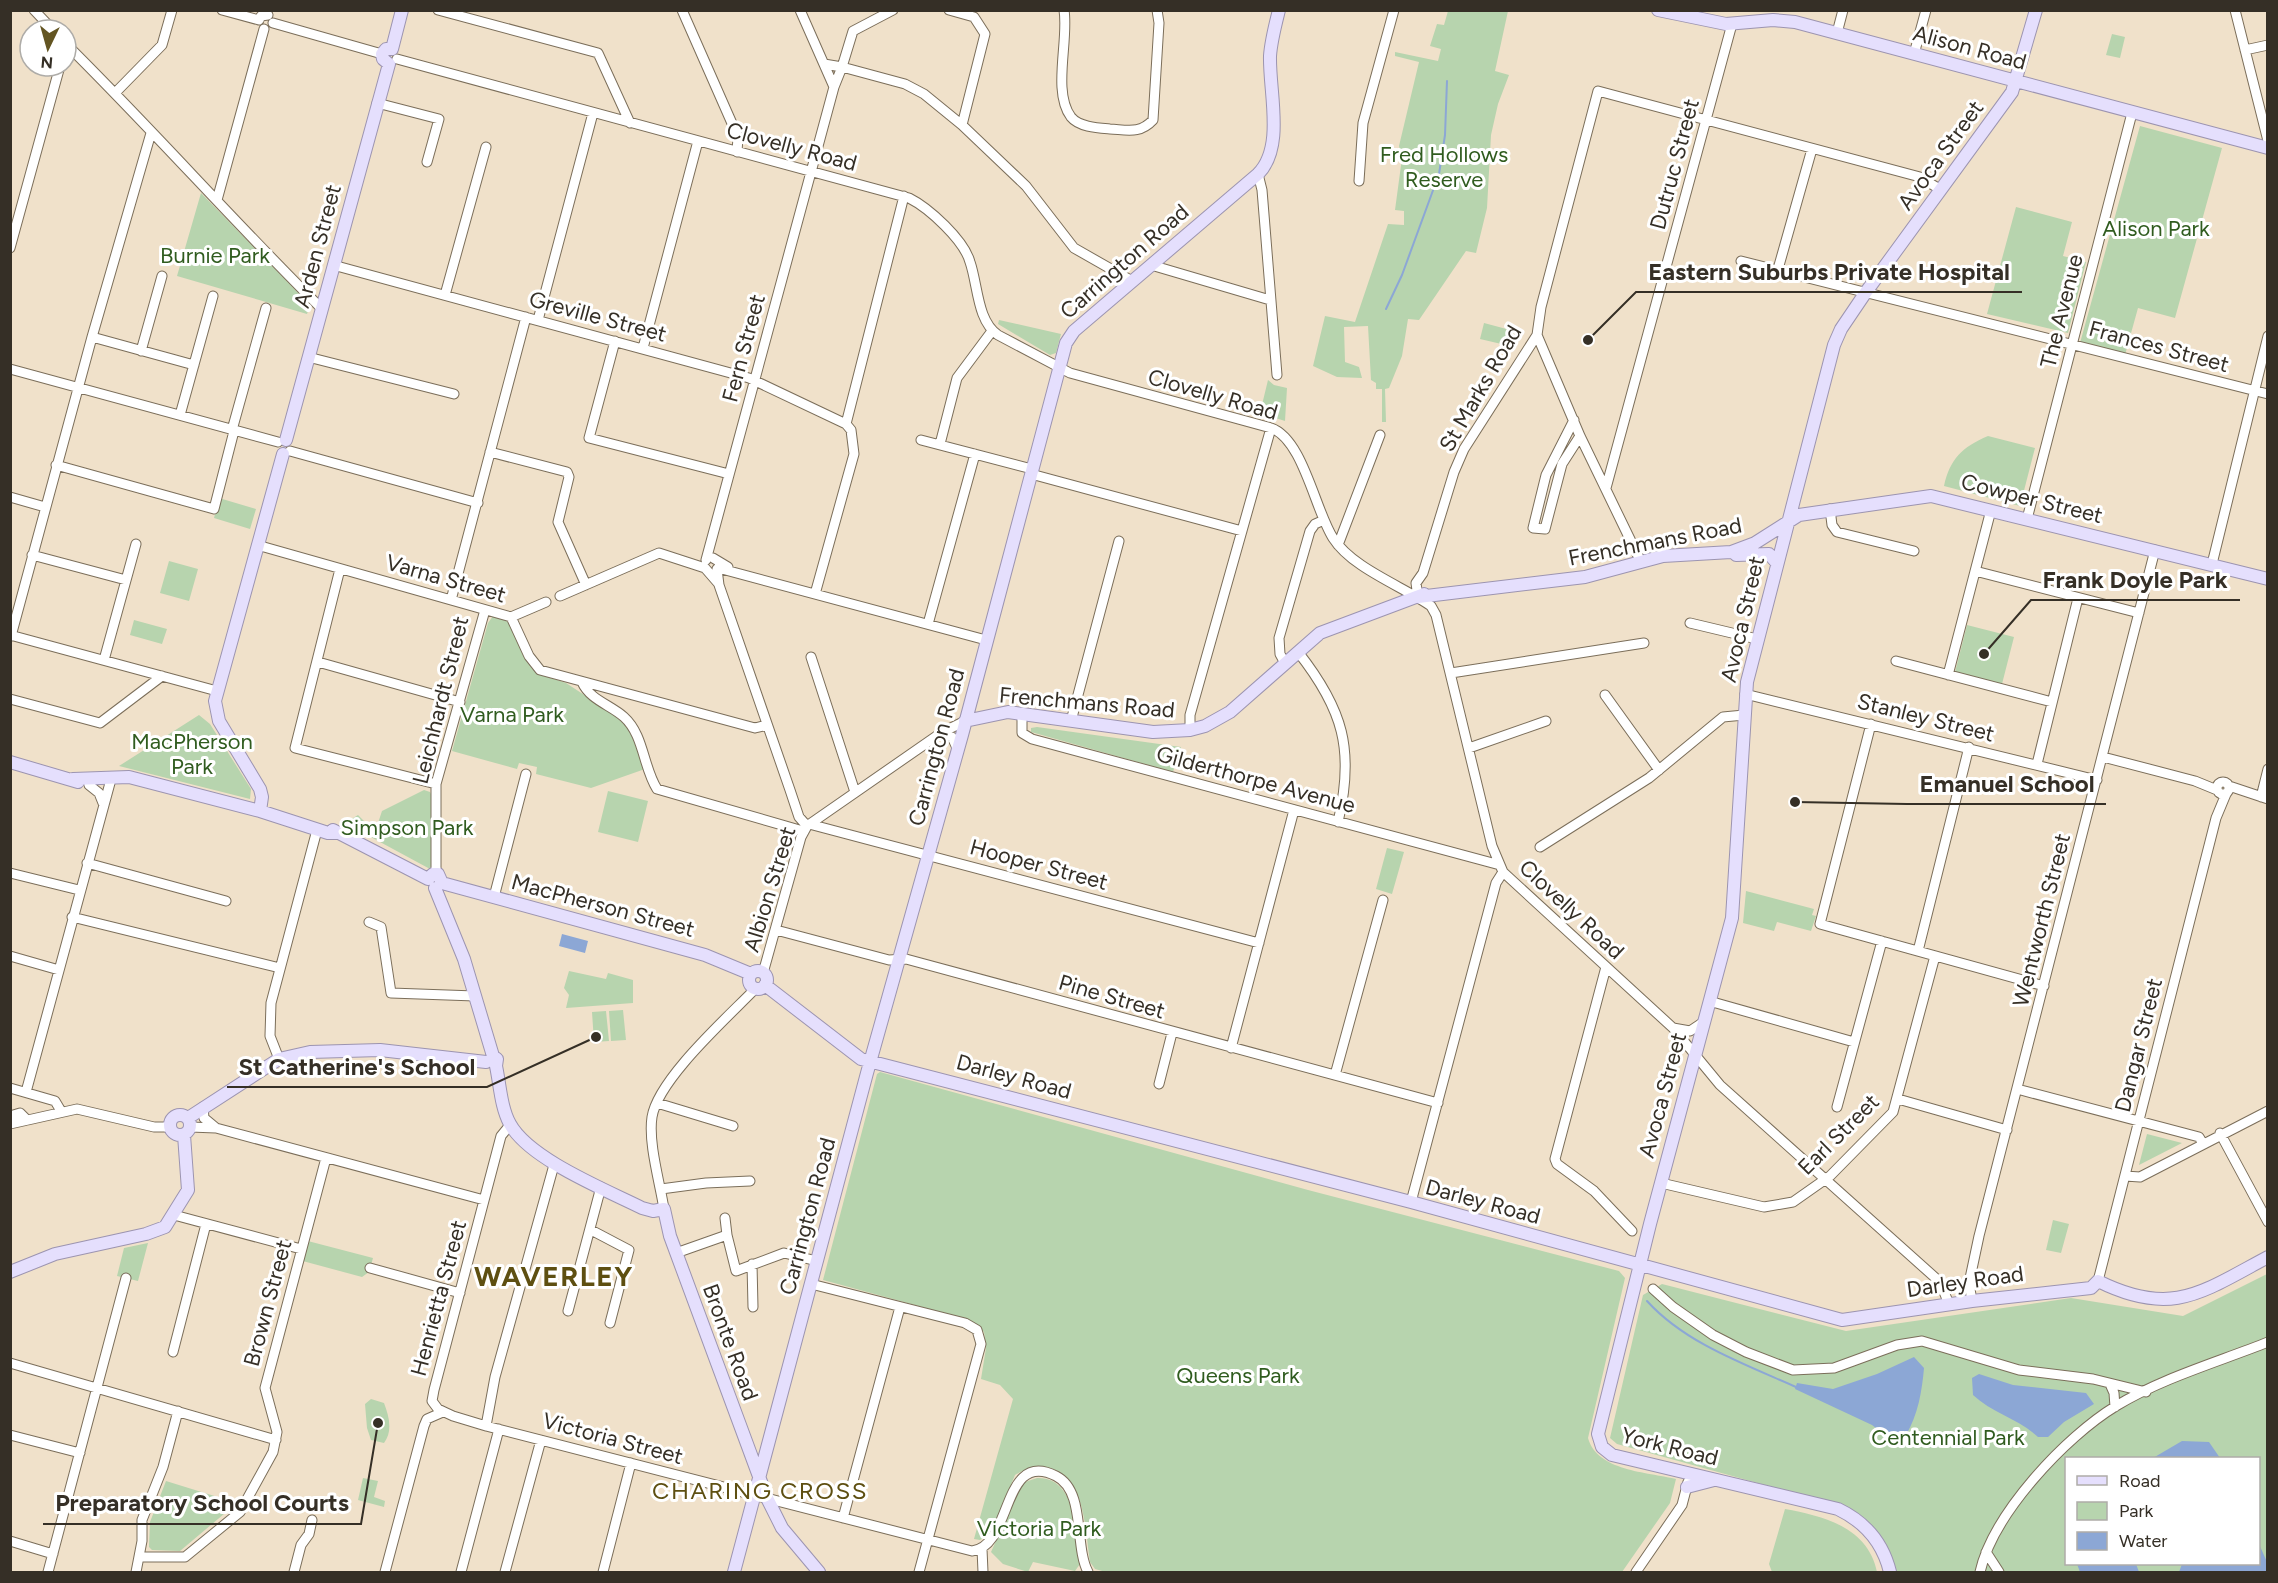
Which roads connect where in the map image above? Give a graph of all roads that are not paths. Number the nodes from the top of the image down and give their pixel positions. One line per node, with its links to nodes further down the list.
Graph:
1 (172, 10): 32 (street)
2 (222, 10): 19 (street, Clovelly Road)
3 (402, 10): 25 (main road, Arden Street)
4 (438, 10): 37 (street)
5 (682, 10): 45 (street)
6 (800, 10): 27 (street)
7 (893, 10): 28 (street, Fern Street)
8 (949, 10): 38 (street)
9 (1064, 10): 10 (street)
10 (1157, 10)
11 (1279, 10): 48 (main road, Carrington Road)
12 (1394, 10): 49 (street)
13 (1659, 10): 20 (main road, Alison Road)
14 (1843, 10): 21 (street)
15 (1926, 10): 24 (street)
16 (2036, 10): 30 (main road, Avoca Street)
17 (2235, 10): 23 (street)
18 (1763, 16): 20 (main road, Alison Road); 21 (main road, Alison Road)
19 (267, 20): 25 (street, Clovelly Road); 52 (street)
20 (1732, 24): 36 (street, Dutruc Street)
21 (1837, 33): 24 (main road, Alison Road)
22 (2268, 45): 23 (street)
23 (2245, 50): 41 (street)
24 (1914, 54): 30 (main road, Alison Road)
25 (390, 56): 33 (main road, Arden Street); 34 (street, Clovelly Road)
26 (78, 57): 32 (street)
27 (824, 64): 28 (street); 31 (street)
28 (842, 67): 31 (street, Fern Street); 38 (street)
29 (57, 78): 53 (street)
30 (2017, 81): 35 (main road, Alison Road); 50 (main road, Avoca Street)
31 (834, 87): 47 (street, Fern Street)
32 (116, 92): 39 (street)
33 (377, 103): 46 (street); 55 (main road, Arden Street)
34 (593, 113): 37 (street, Clovelly Road); 67 (street)
35 (2132, 113): 43 (main road, Alison Road); 73 (street, The Avenue)
36 (1705, 120): 44 (street); 69 (street, St Marks Road); 101 (street, Dutruc Street)
37 (630, 123): 40 (street, Clovelly Road)
38 (962, 125): 59 (street)
39 (151, 133): 52 (street); 71 (street)
40 (698, 141): 45 (street, Clovelly Road); 74 (street)
41 (2268, 141)
42 (486, 147): 61 (street)
43 (2268, 148)
44 (1812, 149): 50 (street); 57 (street)
45 (737, 152): 47 (street, Clovelly Road)
46 (427, 162)
47 (812, 172): 51 (street, Clovelly Road); 81 (street, Fern Street)
48 (1258, 174): 56 (main road, Carrington Road); 63 (street)
49 (1359, 181)
50 (1941, 190): 60 (main road, Avoca Street)
51 (904, 196): 68 (street, Clovelly Road); 88 (street)
52 (217, 200): 65 (street)
53 (10, 248)
54 (1741, 261): 57 (street, Frances Street)
55 (333, 265): 61 (street, Greville Street); 65 (main road, Arden Street)
56 (1151, 265): 59 (main road, Carrington Road); 63 (street)
57 (1778, 269): 60 (street, Frances Street)
58 (162, 276): 75 (street)
59 (1132, 281): 78 (main road, Carrington Road)
60 (1866, 292): 73 (street, Frances Street); 102 (main road, Avoca Street)
61 (445, 295): 66 (street, Greville Street)
62 (213, 296): 77 (street)
63 (1270, 300): 80 (street)
64 (266, 308): 90 (street)
65 (321, 308): 76 (main road, Arden Street)
66 (526, 317): 67 (street, Greville Street); 96 (street)
67 (538, 320): 72 (street, Greville Street)
68 (992, 331): 78 (street, Clovelly Road); 94 (street)
69 (1537, 335): 87 (street); 132 (street, St Marks Road)
70 (2268, 336): 83 (street)
71 (92, 337): 75 (street); 82 (street)
72 (615, 341): 74 (street, Greville Street); 100 (street)
73 (2072, 344): 83 (street, Frances Street); 109 (street, The Avenue)
74 (643, 348): 81 (street, Greville Street)
75 (141, 351): 77 (street)
76 (308, 357): 84 (street); 95 (main road, Arden Street)
77 (194, 365): 86 (street)
78 (1059, 368): 89 (street, Clovelly Road); 99 (main road, Carrington Road)
79 (10, 369): 82 (street)
80 (1277, 375)
81 (755, 381): 88 (street, Greville Street); 100 (street, Fern Street)
82 (78, 387): 86 (street); 98 (street)
83 (2254, 392): 85 (street, Frances Street); 124 (street)
84 (454, 394)
85 (2268, 394)
86 (180, 416): 90 (street)
87 (1574, 420): 92 (street); 92 (street)
88 (846, 424): 130 (street)
89 (1271, 428): 110 (street, Clovelly Road); 112 (street)
90 (233, 431): 95 (street); 98 (street)
91 (1380, 435): 116 (street)
92 (1580, 436): 101 (street)
93 (921, 440): 94 (street)
94 (940, 444): 97 (street)
95 (284, 447): 104 (street); 115 (main road, Arden Street)
96 (490, 452): 104 (street); 129 (street)
97 (975, 454): 99 (street); 140 (street)
98 (56, 465): 105 (street)
99 (1031, 472): 112 (street); 143 (main road, Carrington Road)
100 (729, 474): 123 (street, Fern Street)
101 (1606, 488): 121 (street)
102 (1794, 492): 108 (main road); 111 (main road, Avoca Street)
103 (10, 497): 105 (street)
104 (477, 503): 134 (street)
105 (45, 507): 120 (street)
106 (1830, 509): 107 (main road, Cowper Street); 108 (main road, Cowper Street); 118 (street)
107 (1991, 510): 109 (main road, Cowper Street); 126 (street)
108 (1812, 511): 111 (main road, Cowper Street)
109 (2027, 519): 117 (main road, Cowper Street)
110 (1324, 520): 116 (street, Clovelly Road); 150 (street)
111 (1786, 523): 119 (main road, Frenchmans Road); 122 (main road, Avoca Street)
112 (1242, 531): 168 (street)
113 (1119, 541): 164 (street)
114 (136, 544): 128 (street)
115 (257, 545): 125 (street, Varna Street); 155 (main road, Arden Street)
116 (1338, 545): 132 (street, Clovelly Road)
117 (2155, 550): 124 (main road, Cowper Street); 137 (street, Wentworth Street)
118 (1914, 551)
119 (1718, 553): 121 (main road, Frenchmans Road); 122 (main road)
120 (32, 555): 128 (street); 141 (street)
121 (1641, 562): 132 (main road, Frenchmans Road)
122 (1776, 562): 142 (main road, Avoca Street)
123 (711, 564): 129 (street); 130 (street); 167 (street, Fern Street)
124 (2212, 564): 127 (main road, Cowper Street)
125 (340, 569): 134 (street, Varna Street); 149 (street)
126 (1975, 571): 133 (street); 152 (street)
127 (2268, 579)
128 (126, 580): 147 (street)
129 (586, 585): 131 (street)
130 (815, 594): 140 (street)
131 (560, 596)
132 (1418, 597): 145 (main road, Frenchmans Road); 151 (street, Clovelly Road)
133 (2078, 598): 137 (street); 160 (street)
134 (451, 600): 136 (street, Varna Street)
135 (546, 602): 138 (street)
136 (485, 609): 138 (street, Varna Street); 159 (street, Leichhardt Street)
137 (2139, 613): 173 (street, Wentworth Street)
138 (511, 617): 154 (street, Varna Street)
139 (1690, 622): 142 (street)
140 (928, 624): 143 (street)
141 (11, 636): 147 (street)
142 (1757, 639): 156 (main road, Avoca Street)
143 (986, 640): 163 (main road, Carrington Road)
144 (1644, 643): 151 (street)
145 (1298, 652): 150 (main road, Frenchmans Road); 190 (street)
146 (811, 657): 185 (street)
147 (104, 660): 153 (street)
148 (1896, 661): 152 (street)
149 (318, 662): 159 (street); 182 (street)
150 (1285, 663): 168 (main road, Frenchmans Road)
151 (1451, 673): 171 (street, Clovelly Road)
152 (1948, 675): 160 (street)
153 (162, 676): 155 (street); 158 (street)
154 (582, 682): 167 (street, Varna Street); 191 (street, Hooper Street)
155 (218, 691): 189 (main road, Arden Street)
156 (1745, 694): 162 (main road, Avoca Street); 166 (street, Stanley Street)
157 (1605, 695): 177 (street)
158 (10, 699)
159 (460, 702): 182 (street, Leichhardt Street)
160 (2052, 702): 175 (street)
161 (1022, 714): 163 (main road, Frenchmans Road); 164 (main road, Frenchmans Road); 188 (street, Gilderthorpe Avenue)
162 (1744, 715): 177 (street); 219 (main road, Avoca Street)
163 (965, 721): 169 (street, Albion Street); 172 (main road, Carrington Road)
164 (1071, 721): 168 (main road, Frenchmans Road)
165 (1546, 721): 171 (street)
166 (1871, 724): 170 (street, Stanley Street); 207 (street)
167 (767, 725): 191 (street, Fern Street)
168 (1190, 730)
169 (941, 733): 172 (street); 185 (street, Albion Street)
170 (1969, 747): 175 (street, Stanley Street); 209 (street)
171 (1469, 748): 197 (street, Clovelly Road)
172 (958, 750): 195 (main road, Carrington Road)
173 (2103, 757): 181 (street, Wentworth Street); 184 (street)
174 (10, 762): 179 (main road, MacPherson Street)
175 (2037, 764): 181 (street, Stanley Street)
176 (2268, 769): 186 (street)
177 (1659, 770): 194 (street)
178 (526, 774): 201 (street)
179 (74, 779): 180 (main road, MacPherson Street); 183 (main road, MacPherson Street)
180 (109, 779): 183 (main road, MacPherson Street); 187 (street); 189 (main road, MacPherson Street)
181 (2097, 780): 217 (street, Wentworth Street)
182 (436, 784): 199 (street, Leichhardt Street)
183 (89, 785): 187 (street)
184 (2223, 790): 186 (street); 244 (street, Dangar Street)
185 (855, 792): 191 (street, Albion Street)
186 (2260, 797)
187 (102, 802): 196 (street)
188 (1294, 810): 190 (street, Gilderthorpe Avenue); 208 (street)
189 (260, 811): 192 (main road, MacPherson Street); 193 (main road, MacPherson Street)
190 (1338, 822): 197 (street, Gilderthorpe Avenue)
191 (807, 827): 195 (street, Hooper Street); 206 (street, Albion Street)
192 (317, 830): 193 (main road, MacPherson Street); 214 (street)
193 (339, 833): 199 (main road, MacPherson Street)
194 (1540, 847)
195 (929, 855): 208 (street, Hooper Street); 212 (main road, Carrington Road)
196 (87, 863): 200 (street); 203 (street)
197 (1501, 869): 213 (street, Clovelly Road); 237 (street)
198 (10, 873): 200 (street)
199 (435, 881): 201 (main road, MacPherson Street); 218 (main road, Leichhardt Street)
200 (79, 890): 204 (street)
201 (494, 897): 216 (main road, MacPherson Street)
202 (1383, 900): 229 (street)
203 (226, 901)
204 (72, 917): 214 (street); 215 (street)
205 (369, 922): 218 (street)
206 (776, 930): 212 (street, Pine Street); 216 (street, Albion Street)
207 (1882, 941): 209 (street); 223 (street)
208 (1259, 943): 224 (street)
209 (1917, 951): 211 (street)
210 (10, 956): 215 (street)
211 (1935, 956): 217 (street); 235 (street, Earl Street)
212 (899, 960): 222 (street, Pine Street); 228 (main road, Carrington Road)
213 (1606, 967): 221 (street, Clovelly Road); 271 (street)
214 (280, 969): 226 (street)
215 (58, 970): 233 (street)
216 (759, 980): 228 (main road, MacPherson Street); 236 (street, Albion Street)
217 (2044, 986): 232 (street, Wentworth Street)
218 (475, 996): 227 (main road, Leichhardt Street)
219 (1709, 1001): 220 (main road, Avoca Street); 223 (street)
220 (1702, 1023): 221 (street); 225 (main road, Avoca Street)
221 (1673, 1028): 225 (street, Clovelly Road)
222 (1172, 1033): 224 (street, Pine Street); 230 (street)
223 (1854, 1042): 239 (street)
224 (1231, 1048): 229 (street, Pine Street)
225 (1694, 1054): 259 (street, Clovelly Road); 260 (main road, Avoca Street)
226 (279, 1059): 227 (main road); 238 (main road)
227 (492, 1061): 234 (main road)
228 (870, 1061): 264 (main road, Darley Road); 276 (main road, Carrington Road)
229 (1335, 1076): 237 (street, Pine Street)
230 (1159, 1084)
231 (10, 1088): 233 (street)
232 (2017, 1089): 244 (street); 251 (street, Wentworth Street)
233 (26, 1092): 240 (street)
234 (503, 1098): 246 (main road); 256 (main road)
235 (1898, 1099): 251 (street); 259 (street, Earl Street)
236 (657, 1103): 247 (street); 262 (street, Albion Street)
237 (1438, 1103): 264 (street)
238 (203, 1107): 249 (main road); 250 (street)
239 (1837, 1107)
240 (61, 1111): 243 (street); 248 (street)
241 (2268, 1111): 252 (street)
242 (10, 1116): 243 (street)
243 (27, 1120): 245 (street)
244 (2139, 1120): 253 (street); 257 (street, Dangar Street)
245 (10, 1124)
246 (510, 1125): 255 (main road); 263 (street, Henrietta Street)
247 (733, 1126)
248 (170, 1127): 249 (main road); 249 (main road)
249 (187, 1127): 250 (street); 266 (main road)
250 (216, 1128): 254 (street)
251 (2007, 1130): 287 (street, Wentworth Street)
252 (2220, 1133): 253 (street); 268 (street)
253 (2202, 1142): 257 (street)
254 (326, 1158): 263 (street); 273 (street, Brown Street)
255 (554, 1165): 256 (main road); 302 (street)
256 (570, 1172): 261 (main road)
257 (2125, 1176): 284 (street, Dangar Street)
258 (750, 1181): 262 (street)
259 (1824, 1181): 260 (street, Earl Street); 288 (street, Clovelly Road)
260 (1661, 1183): 277 (main road, Avoca Street)
261 (601, 1187): 265 (main road); 270 (street)
262 (661, 1189): 265 (street, Albion Street)
263 (484, 1200): 286 (street, Henrietta Street)
264 (1411, 1202): 277 (main road, Darley Road)
265 (664, 1209): 274 (main road, Bronte Road)
266 (174, 1215): 269 (street); 281 (main road)
267 (725, 1218): 272 (street)
268 (2268, 1222)
269 (206, 1224): 273 (street); 294 (street)
270 (591, 1230): 291 (street); 292 (street)
271 (1632, 1231)
272 (727, 1235): 274 (street); 278 (street)
273 (302, 1249): 305 (street, Brown Street)
274 (676, 1253): 308 (main road, Bronte Road)
275 (2268, 1257): 284 (main road, Darley Road)
276 (817, 1261): 278 (street); 283 (main road, Carrington Road)
277 (1641, 1261): 288 (main road, Darley Road); 311 (main road, York Road)
278 (752, 1264): 289 (street)
279 (2268, 1265): 284 (main road, Darley Road)
280 (370, 1268): 286 (street)
281 (10, 1272)
282 (126, 1278): 297 (street)
283 (811, 1284): 290 (street); 307 (main road, Carrington Road)
284 (2099, 1287): 287 (main road, Darley Road)
285 (1653, 1289): 296 (street)
286 (460, 1293): 301 (street, Henrietta Street)
287 (1972, 1300): 288 (main road, Darley Road)
288 (1949, 1304)
289 (753, 1307)
290 (900, 1307): 316 (street); 318 (street)
291 (568, 1311)
292 (610, 1323)
293 (2268, 1342): 298 (street)
294 (173, 1352)
295 (10, 1363): 297 (street)
296 (2110, 1384): 298 (street); 299 (street)
297 (98, 1386): 300 (street); 309 (street)
298 (2146, 1392): 299 (street)
299 (2115, 1407): 321 (street)
300 (178, 1411): 305 (street); 323 (street)
301 (443, 1412): 302 (street, Victoria Street); 327 (street)
302 (486, 1426): 303 (street, Victoria Street)
303 (499, 1429): 306 (street, Victoria Street); 328 (street)
304 (10, 1435): 309 (street)
305 (276, 1440): 323 (street)
306 (541, 1440): 310 (street, Victoria Street); 329 (street)
307 (770, 1440): 308 (main road); 313 (main road, Carrington Road)
308 (745, 1443): 313 (main road, Bronte Road)
309 (80, 1453): 322 (street)
310 (631, 1463): 315 (street, Victoria Street); 330 (street)
311 (1690, 1473): 312 (main road, York Road); 314 (street)
312 (1715, 1479): 314 (main road); 337 (main road, York Road)
313 (759, 1481): 315 (main road, Bronte Road)
314 (1687, 1486): 336 (street)
315 (761, 1496): 316 (street, Victoria Street); 331 (main road); 332 (main road, Bronte Road)
316 (843, 1518): 318 (street, Victoria Street)
317 (312, 1520): 326 (street)
318 (929, 1540): 320 (street, Victoria Street); 333 (street)
319 (10, 1541): 322 (street)
320 (982, 1549): 334 (street); 335 (street)
321 (1986, 1552): 338 (street); 339 (street)
322 (53, 1554): 324 (street)
323 (139, 1557): 325 (street)
324 (48, 1572)
325 (136, 1572)
326 (294, 1572)
327 (385, 1572)
328 (461, 1572)
329 (505, 1572)
330 (603, 1572)
331 (734, 1572)
332 (819, 1572)
333 (919, 1572)
334 (983, 1572)
335 (1088, 1572)
336 (1636, 1572)
337 (1890, 1572)
338 (1980, 1572)
339 (1999, 1572)

